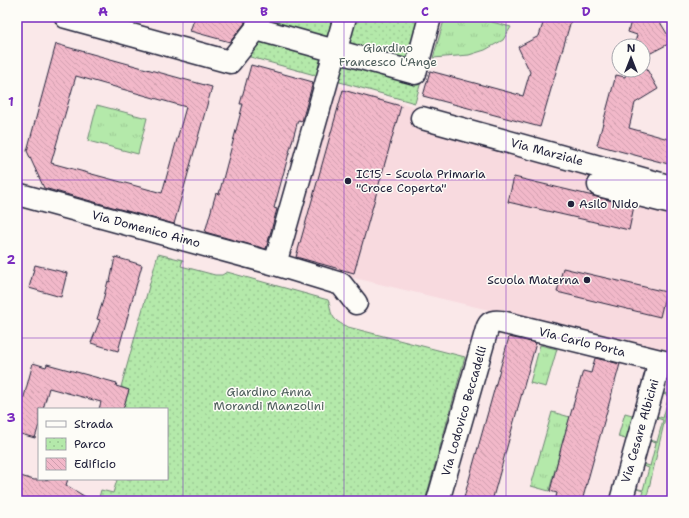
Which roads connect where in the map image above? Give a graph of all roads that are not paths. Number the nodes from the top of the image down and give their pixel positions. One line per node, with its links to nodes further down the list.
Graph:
1 (66, 17): 4 (street)
2 (345, 17): 5 (street)
3 (430, 17): 5 (street)
4 (258, 23): 5 (street)
5 (335, 51): 11 (street)
6 (422, 118): 8 (street, Via Marziale)
7 (599, 186): 10 (street)
8 (672, 186)
9 (17, 194): 11 (street, Via Domenico Aimo)
10 (672, 203)
11 (276, 264): 12 (street, Via Domenico Aimo)
12 (356, 304)
13 (491, 322): 14 (street, Via Carlo Porta); 15 (street, Via Lodovico Beccadelli)
14 (666, 363): 16 (street, Via Cesare Albicini)
15 (438, 501)
16 (621, 501)

